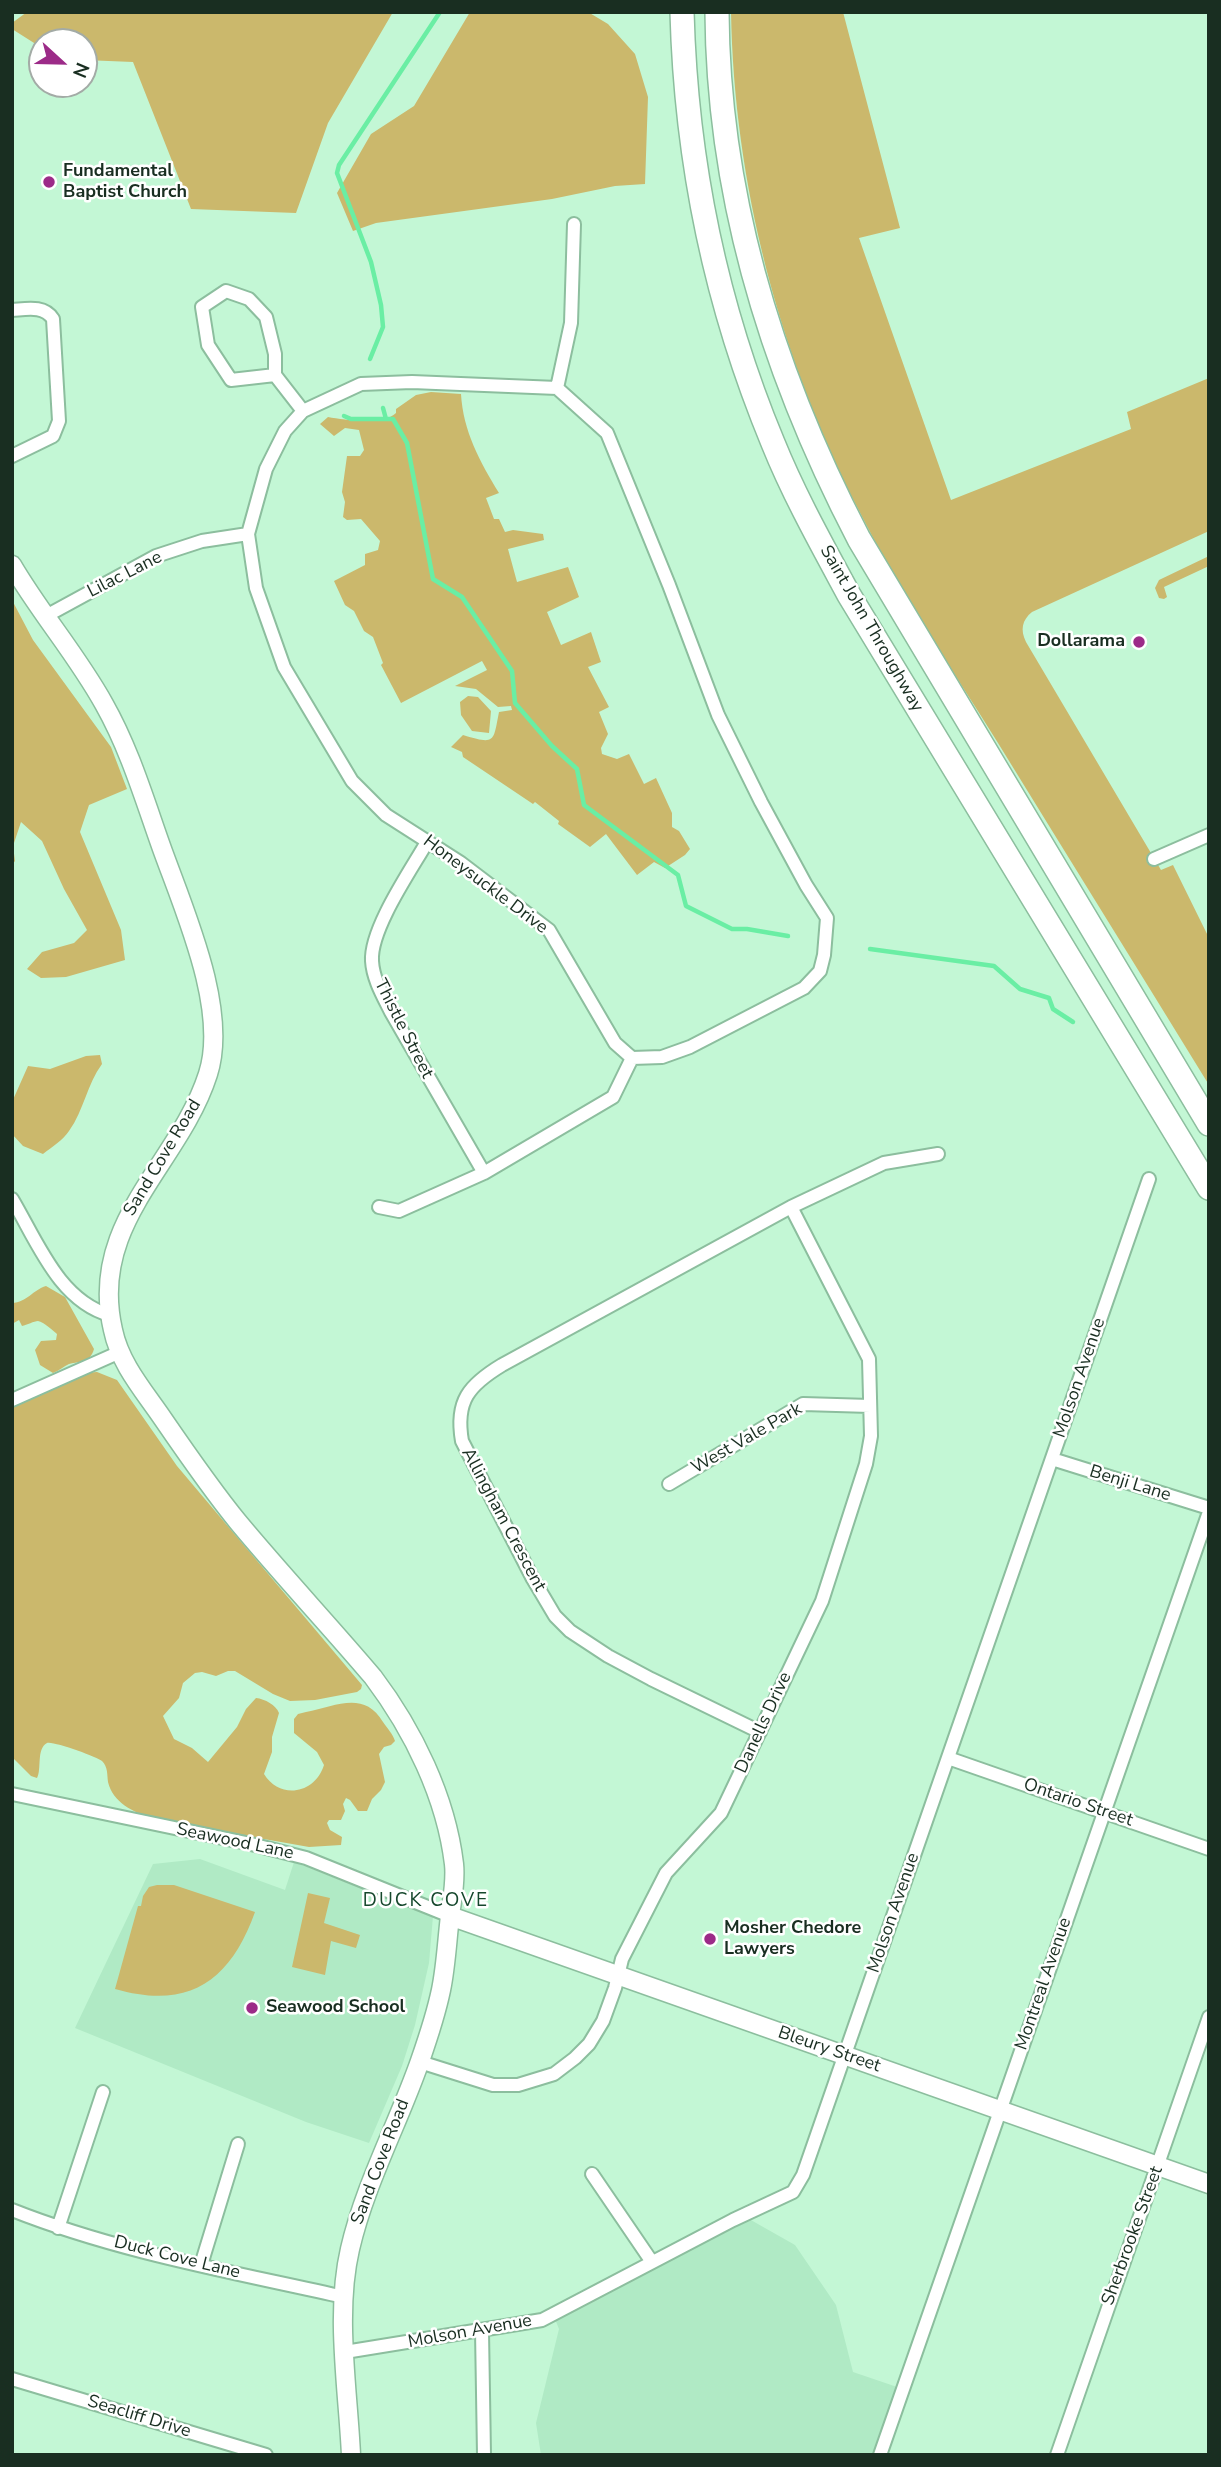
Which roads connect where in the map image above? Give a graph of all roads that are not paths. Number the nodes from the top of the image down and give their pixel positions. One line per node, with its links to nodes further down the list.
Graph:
1 (682, 12): 20 (highway, Saint John Throughway)
2 (717, 12): 16 (highway, Saint John Throughway)
3 (574, 224): 6 (street)
4 (12, 310): 8 (street)
5 (275, 375): 5 (street); 7 (street)
6 (557, 388): 7 (street, Honeysuckle Drive); 15 (street)
7 (303, 411): 9 (street, Honeysuckle Drive)
8 (12, 456)
9 (247, 534): 11 (street, Lilac Lane); 13 (street, Honeysuckle Drive)
10 (12, 565): 11 (street, Sand Cove Road)
11 (46, 616): 24 (street, Sand Cove Road)
12 (1209, 835): 14 (street)
13 (427, 842): 15 (street, Honeysuckle Drive); 18 (street, Thistle Street)
14 (1154, 859)
15 (632, 1058): 18 (street)
16 (1209, 1124)
17 (938, 1154): 23 (street)
18 (484, 1173): 22 (street)
19 (1149, 1179): 28 (street, Molson Avenue)
20 (1209, 1188)
21 (12, 1199): 24 (street)
22 (379, 1207)
23 (791, 1207): 27 (street, Danells Drive); 31 (street, Allingham Crescent)
24 (110, 1315): 25 (street, Sand Cove Road)
25 (120, 1352): 26 (street); 36 (street, Sand Cove Road)
26 (12, 1400)
27 (870, 1406): 29 (street, West Vale Park); 31 (street, Danells Drive)
28 (1052, 1459): 30 (street, Benji Lane); 32 (street, Molson Avenue)
29 (669, 1484)
30 (1209, 1510): 34 (street, Montreal Avenue)
31 (760, 1732): 37 (street, Danells Drive)
32 (948, 1758): 34 (street, Ontario Street); 39 (street, Molson Avenue)
33 (12, 1794): 36 (street, Seawood Lane)
34 (1104, 1812): 35 (street, Ontario Street); 42 (street, Montreal Avenue)
35 (1209, 1849)
36 (450, 1916): 37 (street, Bleury Street); 40 (street, Sand Cove Road)
37 (618, 1976): 39 (street, Bleury Street); 40 (street, Danells Drive)
38 (1209, 2017): 44 (street, Sherbrooke Street)
39 (844, 2056): 42 (street, Bleury Street); 49 (street, Molson Avenue)
40 (420, 2062): 51 (street, Sand Cove Road)
41 (103, 2092): 48 (street)
42 (1000, 2110): 44 (street, Bleury Street); 58 (street, Montreal Avenue)
43 (238, 2144): 50 (street)
44 (1159, 2166): 46 (street, Bleury Street); 59 (street, Sherbrooke Street)
45 (592, 2174): 49 (street)
46 (1209, 2183)
47 (12, 2210): 48 (street, Duck Cove Lane)
48 (58, 2228): 50 (street, Duck Cove Lane)
49 (652, 2262): 52 (street, Molson Avenue)
50 (201, 2265): 51 (street, Duck Cove Lane)
51 (344, 2297): 53 (street, Sand Cove Road)
52 (482, 2332): 53 (street, Molson Avenue); 57 (street)
53 (345, 2352): 56 (street, Sand Cove Road)
54 (12, 2379): 55 (street, Seacliff Drive)
55 (266, 2455)
56 (351, 2455)
57 (484, 2455)
58 (880, 2455)
59 (1057, 2455)

